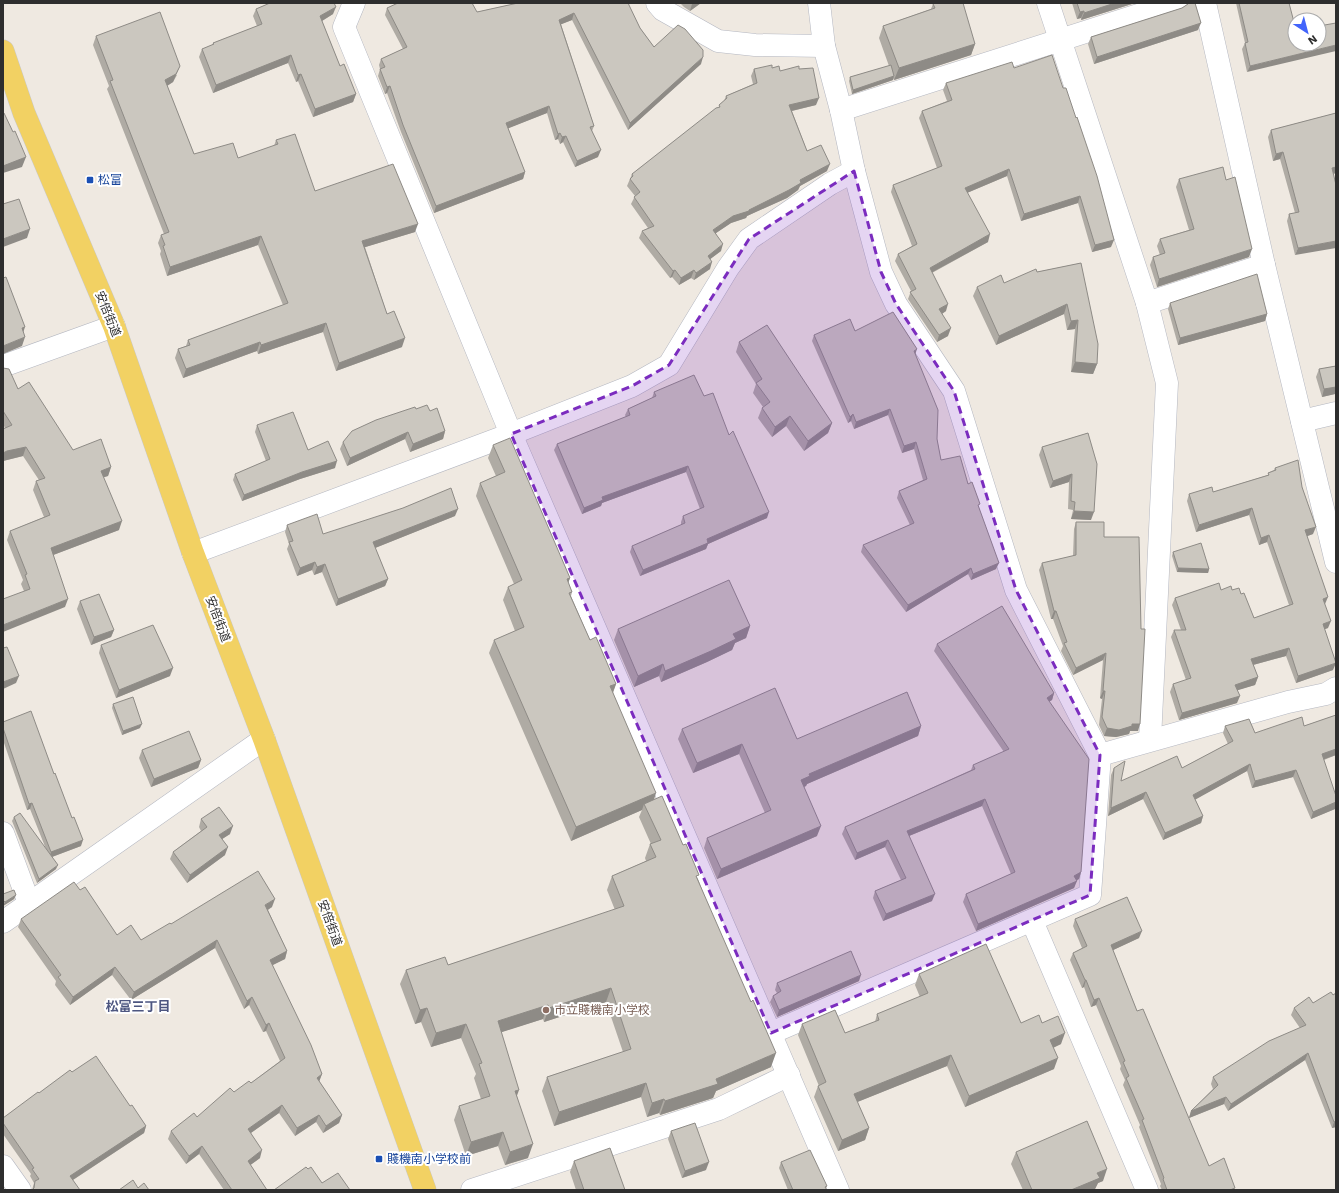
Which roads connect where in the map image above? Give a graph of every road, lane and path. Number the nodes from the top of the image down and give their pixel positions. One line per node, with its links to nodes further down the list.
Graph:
1 (354, 3): 18 (street)
2 (657, 3): 8 (street)
3 (818, 3): 8 (street)
4 (1048, 3): 7 (street)
5 (1176, 3): 7 (street)
6 (1205, 3): 12 (street)
7 (1060, 40): 10 (street); 13 (street)
8 (824, 46): 10 (street)
9 (3, 51): 14 (main road, 安倍街道)
10 (841, 110): 11 (street)
11 (854, 171): 18 (street); 24 (street)
12 (1264, 265): 13 (street); 17 (street)
13 (1147, 303): 23 (street)
14 (114, 326): 15 (street); 19 (main road, 安倍街道)
15 (3, 366)
16 (1336, 413): 17 (street)
17 (1302, 421): 20 (street)
18 (511, 434): 19 (street); 29 (street)
19 (193, 553): 22 (main road, 安倍街道)
20 (1336, 562)
21 (1336, 688): 23 (street)
22 (264, 739): 26 (street); 33 (main road, 安倍街道)
23 (1150, 740): 24 (street)
24 (1100, 755): 27 (street)
25 (3, 833): 26 (street)
26 (29, 903): 28 (street)
27 (1032, 921): 29 (street); 36 (street)
28 (3, 922)
29 (771, 1033): 30 (street)
30 (789, 1075): 34 (street); 35 (street)
31 (3, 1166): 32 (street)
32 (20, 1190)
33 (425, 1190)
34 (472, 1190)
35 (838, 1190)
36 (1147, 1190)

